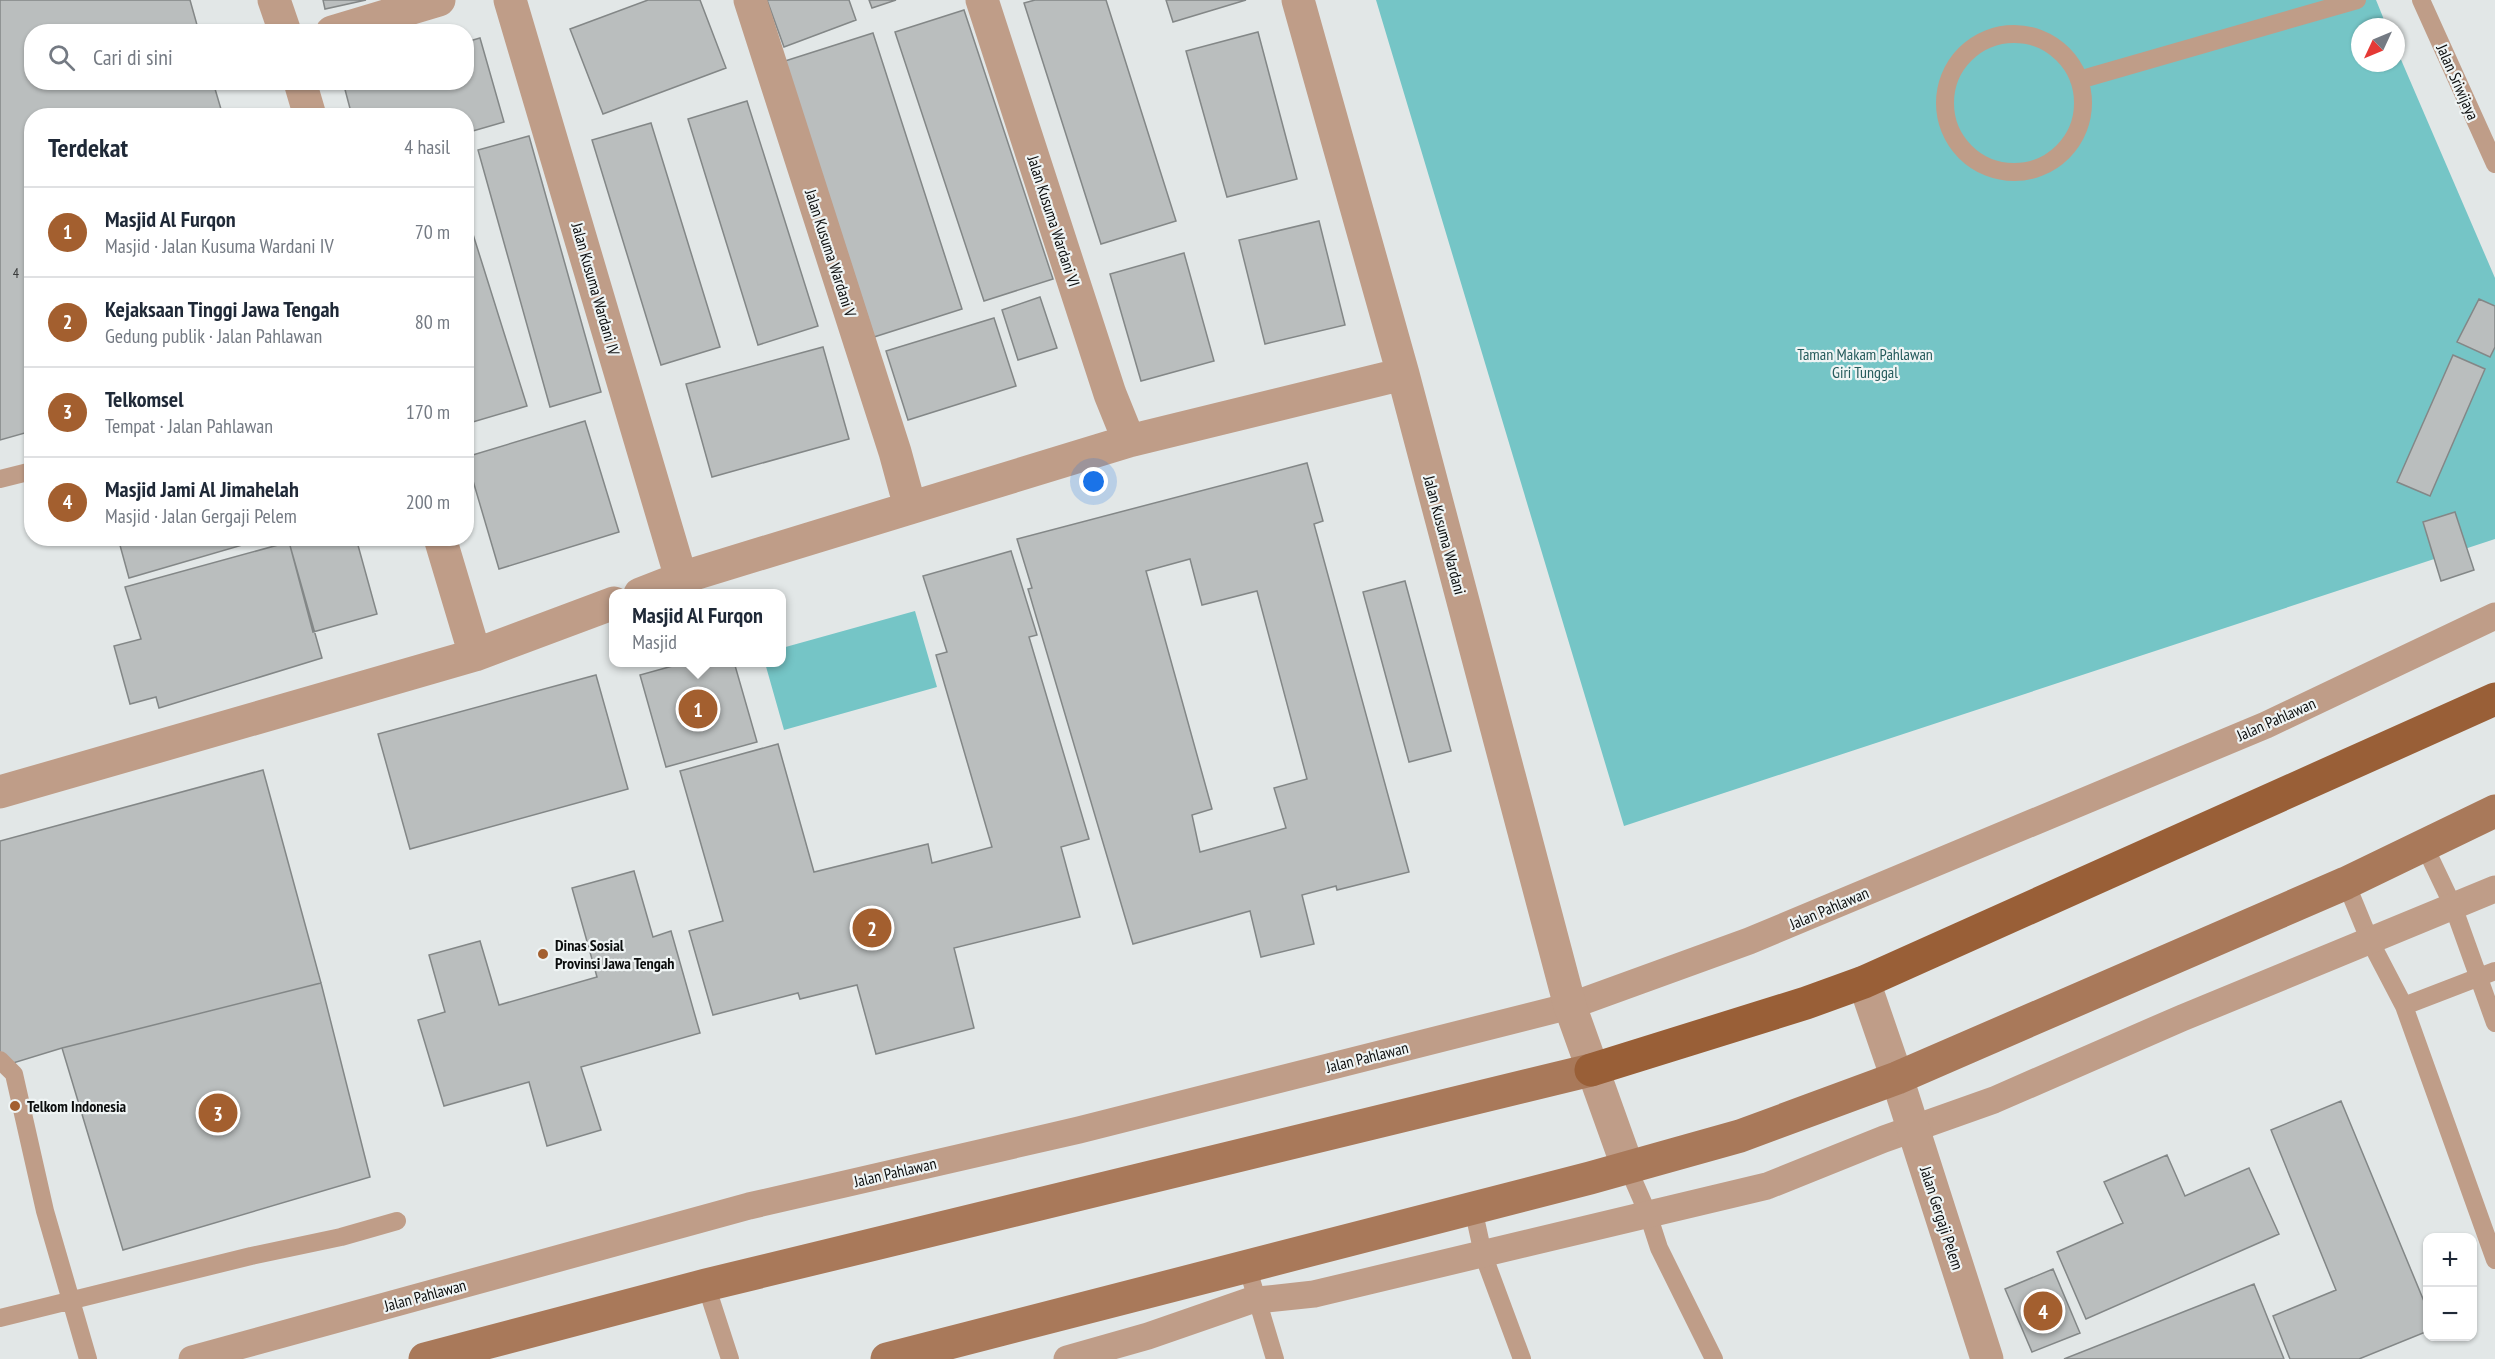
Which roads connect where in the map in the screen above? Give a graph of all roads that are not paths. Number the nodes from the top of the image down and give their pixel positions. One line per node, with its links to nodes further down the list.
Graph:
1 (274, 0): 9 (street)
2 (439, 0): 10 (street)
3 (510, 0): 21 (street, Jalan Kusuma Wardani IV)
4 (750, 0): 19 (street, Jalan Kusuma Wardani V)
5 (982, 0): 16 (street, Jalan Kusuma Wardani VI)
6 (1298, 0): 15 (street, Jalan Kusuma Wardani)
7 (2356, 0): 11 (lane)
8 (2421, 0): 14 (lane, Jalan Sriwijaya)
9 (282, 24)
10 (359, 24)
11 (2079, 80): 11 (lane)
12 (302, 90): 13 (street)
13 (308, 108)
14 (2495, 164)
15 (1403, 374): 16 (street); 37 (street, Jalan Kusuma Wardani)
16 (1129, 441): 19 (street)
17 (24, 473): 18 (lane)
18 (0, 479)
19 (910, 507): 21 (street)
20 (442, 546): 25 (street)
21 (681, 578): 22 (street)
22 (653, 589)
23 (609, 605): 25 (street)
24 (2495, 616): 37 (street, Jalan Pahlawan)
25 (475, 655): 27 (street)
26 (2495, 699): 36 (main road)
27 (0, 792)
28 (2494, 812): 29 (main road)
29 (2424, 844): 30 (main road); 32 (lane)
30 (2346, 883): 33 (lane); 42 (main road)
31 (2495, 889): 32 (street)
32 (2453, 906): 33 (street); 35 (lane)
33 (2369, 939): 38 (lane); 43 (street)
34 (2495, 972): 35 (lane)
35 (2478, 980): 38 (lane); 39 (lane)
36 (1864, 982): 41 (main road); 42 (street)
37 (1569, 1006): 41 (street, Jalan Kusuma Wardani); 56 (street, Jalan Pahlawan)
38 (2404, 1006): 49 (lane)
39 (2495, 1023)
40 (0, 1060): 53 (lane)
41 (1591, 1070): 44 (street); 51 (main road)
42 (1897, 1078): 43 (street, Jalan Gergaji Pelem); 44 (main road)
43 (1913, 1128): 46 (street); 64 (street, Jalan Gergaji Pelem)
44 (1628, 1168): 45 (main road); 46 (lane)
45 (1473, 1208): 48 (lane); 50 (main road)
46 (1648, 1214): 48 (street); 63 (lane)
47 (397, 1221): 53 (lane)
48 (1483, 1254): 52 (street); 62 (lane)
49 (2495, 1260)
50 (1247, 1266): 52 (lane); 59 (main road)
51 (706, 1286): 57 (main road); 58 (lane)
52 (1257, 1300): 60 (street); 61 (lane)
53 (72, 1301): 54 (lane); 55 (lane)
54 (0, 1318)
55 (88, 1359)
56 (192, 1359)
57 (425, 1359)
58 (730, 1359)
59 (887, 1359)
60 (1067, 1359)
61 (1275, 1359)
62 (1522, 1359)
63 (1714, 1359)
64 (1987, 1359)

